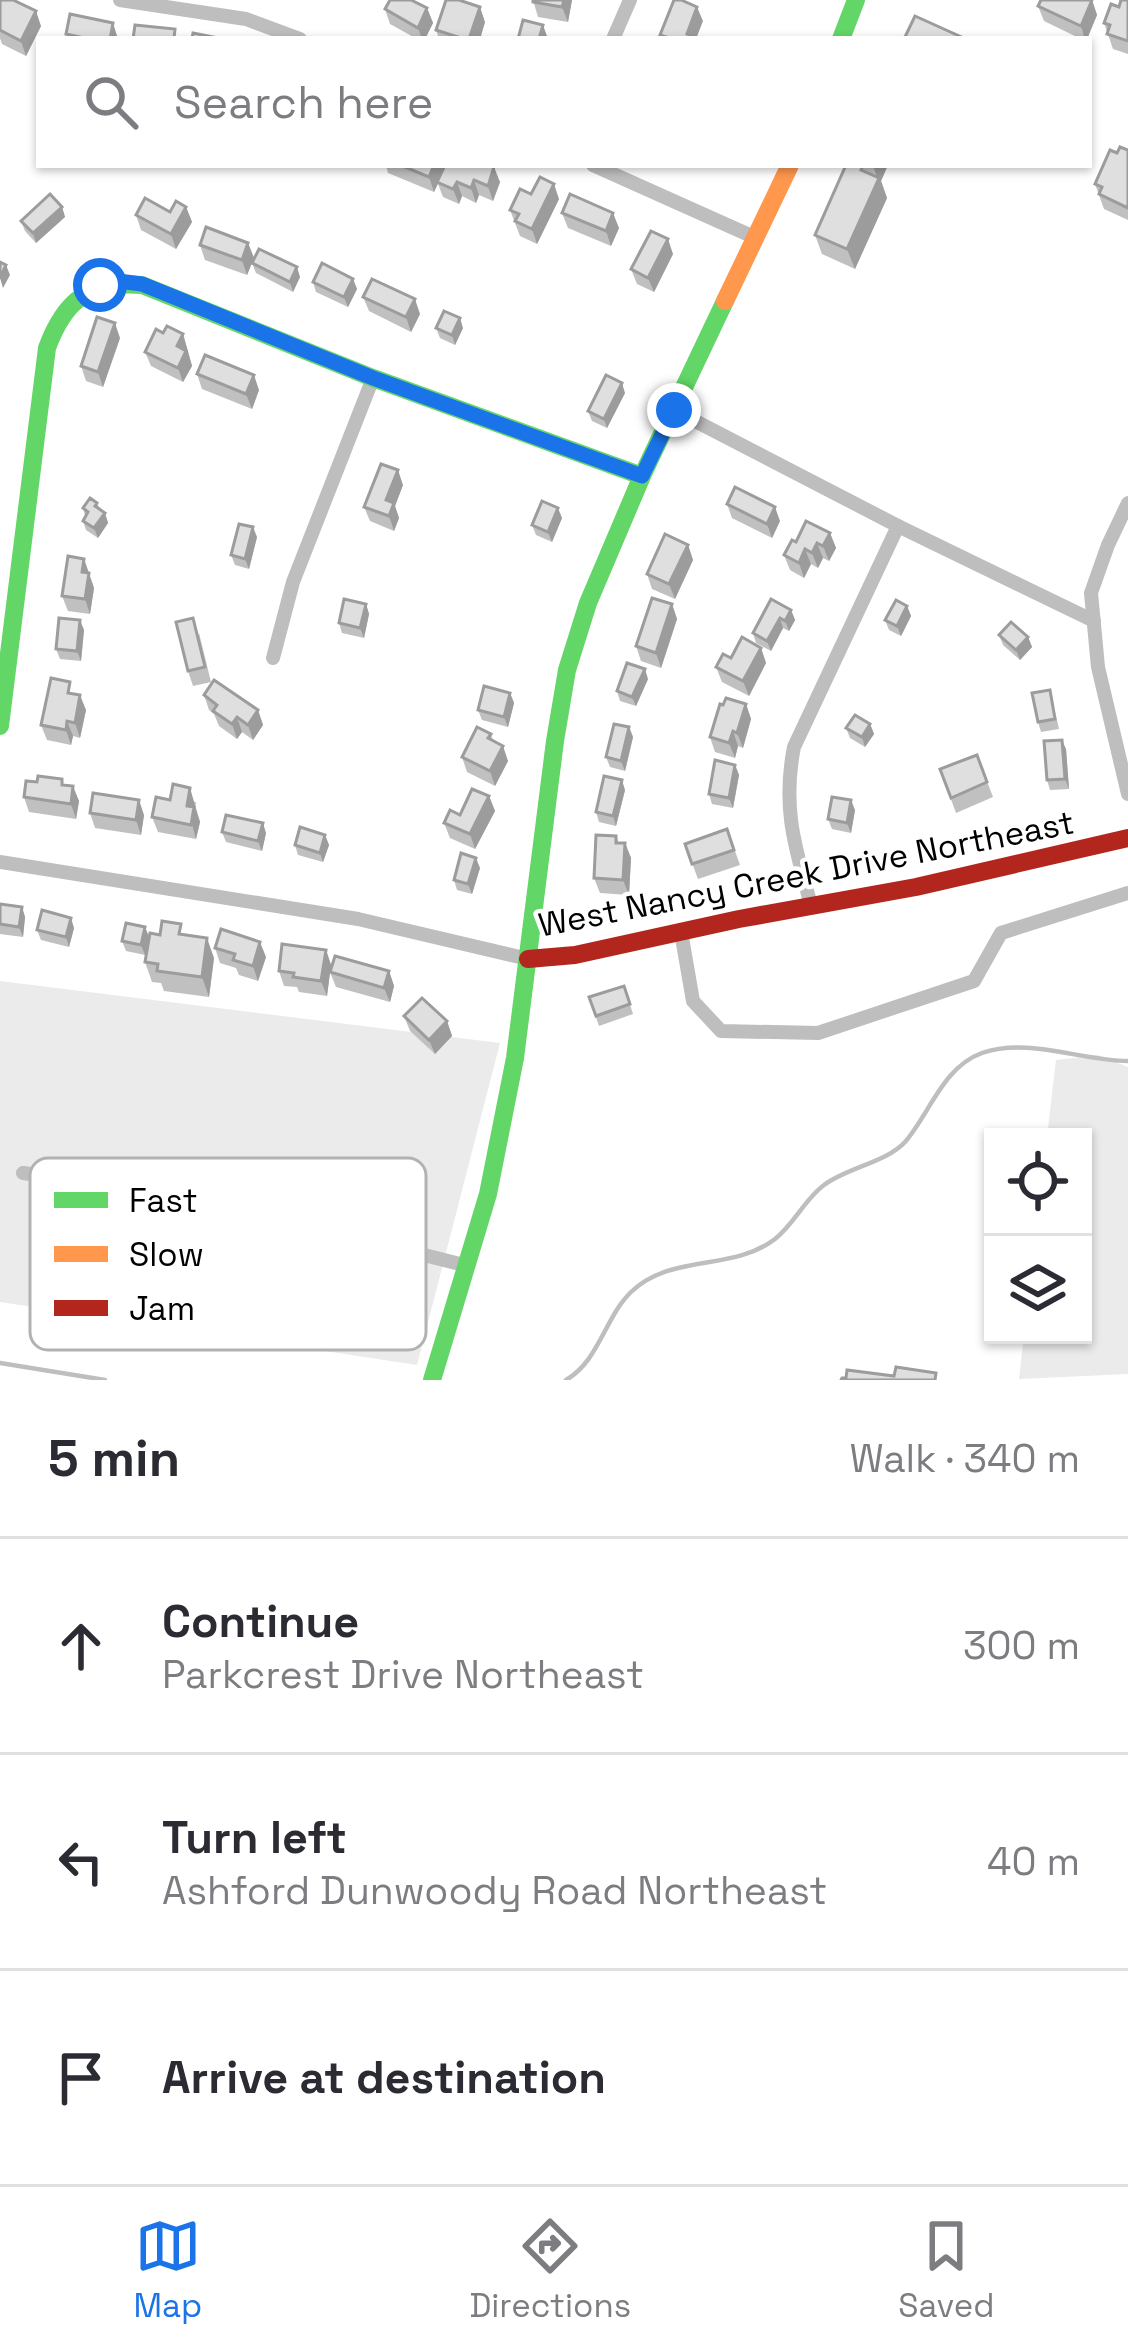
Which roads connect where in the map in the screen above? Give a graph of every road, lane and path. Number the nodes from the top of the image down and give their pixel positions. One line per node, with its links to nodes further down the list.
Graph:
1 (120, 0): 4 (street)
2 (630, 0): 5 (street)
3 (856, 0): 6 (street)
4 (292, 36)
5 (615, 36)
6 (843, 36)
7 (600, 168): 9 (street)
8 (789, 168): 9 (street)
9 (756, 238): 11 (street)
10 (373, 378): 12 (street); 16 (street); 17 (street)
11 (674, 410): 12 (street); 14 (street)
12 (642, 476): 24 (street)
13 (1128, 503): 15 (street)
14 (898, 526): 15 (street); 22 (street)
15 (1094, 621): 18 (street)
16 (273, 658)
17 (0, 727)
18 (1128, 794)
19 (1128, 838): 22 (street, West Nancy Creek Drive Northeast)
20 (0, 862): 24 (street, West Nancy Creek Drive Northeast)
21 (1128, 893): 23 (street)
22 (811, 905): 23 (street, West Nancy Creek Drive Northeast)
23 (681, 932): 24 (street, West Nancy Creek Drive Northeast)
24 (528, 959): 28 (street)
25 (23, 1173): 26 (street)
26 (30, 1174)
27 (426, 1256): 28 (street)
28 (468, 1267): 29 (street)
29 (432, 1380)

